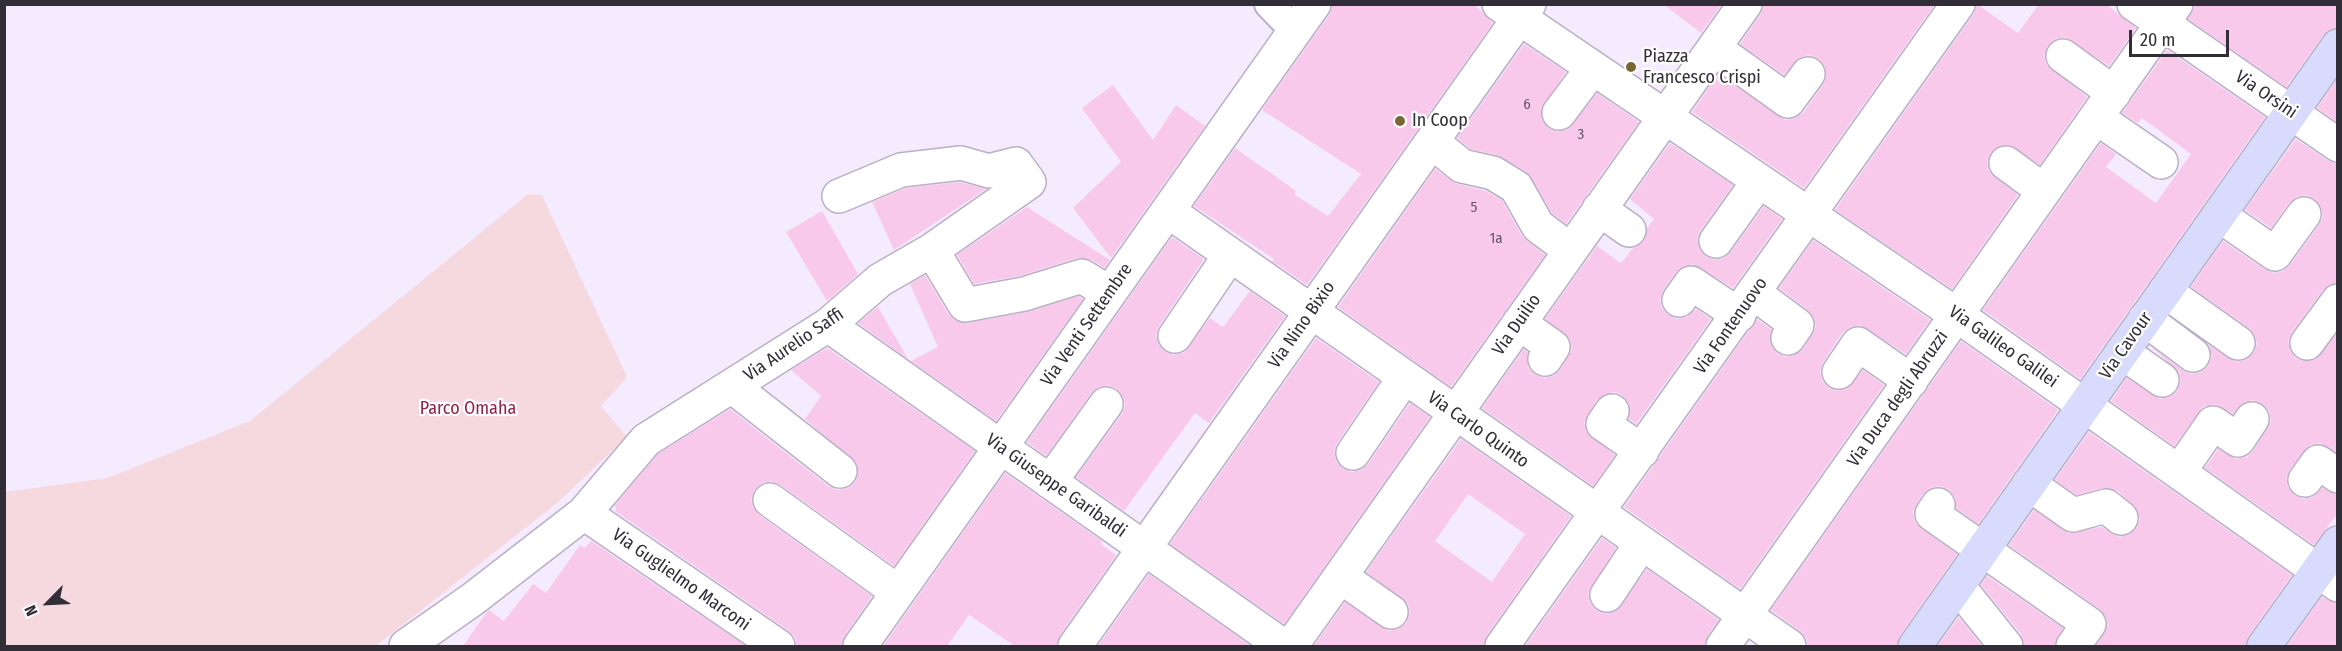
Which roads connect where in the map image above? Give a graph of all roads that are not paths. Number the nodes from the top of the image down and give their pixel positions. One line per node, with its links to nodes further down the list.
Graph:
1 (1269, 4): 8 (street)
2 (1314, 4): 8 (street, Via Venti Settembre)
3 (1745, 4): 10 (street, Via Duilio)
4 (1958, 4): 29 (street, Via Fontenuovo)
5 (2134, 4): 7 (street, Via Orsini)
6 (1516, 9): 12 (street, Via Galileo Galilei); 18 (street, Via Nino Bixio)
7 (2169, 15): 14 (street, Via Duca degli Abruzzi); 15 (street, Via Orsini)
8 (1295, 31): 26 (street, Via Venti Settembre)
9 (2337, 46): 15 (main road, Via Cavour)
10 (1714, 48): 13 (street); 17 (street, Via Duilio)
11 (2063, 56): 14 (street)
12 (1592, 69): 16 (street); 17 (street, Via Galileo Galilei)
13 (1808, 74)
14 (2105, 105): 20 (street); 23 (street, Via Duca degli Abruzzi)
15 (2291, 112): 19 (street, Via Orsini); 28 (main road, Via Cavour)
16 (1559, 113)
17 (1664, 118): 22 (street, Via Galileo Galilei); 25 (street, Via Duilio)
18 (1432, 141): 33 (street); 40 (street, Via Nino Bixio)
19 (2337, 145)
20 (2161, 162)
21 (2006, 163): 23 (street)
22 (1758, 182): 29 (street, Via Galileo Galilei); 31 (street)
23 (2044, 191): 41 (street, Via Duca degli Abruzzi)
24 (839, 196): 32 (street, Via Aurelio Saffi)
25 (1599, 209): 30 (street); 33 (street, Via Duilio)
26 (1168, 211): 34 (street, Via Carlo Quinto); 36 (street, Via Venti Settembre)
27 (2304, 214): 28 (street)
28 (2219, 215): 35 (main road, Via Cavour)
29 (1809, 216): 39 (street, Via Fontenuovo); 41 (street, Via Galileo Galilei)
30 (1629, 230)
31 (1716, 241)
32 (932, 250): 36 (street); 44 (street, Via Aurelio Saffi)
33 (1570, 250): 43 (street, Via Duilio)
34 (1230, 255): 40 (street, Via Carlo Quinto); 45 (street)
35 (2165, 291): 42 (main road, Via Cavour); 47 (street)
36 (1109, 293): 62 (street, Via Venti Settembre)
37 (1679, 300): 39 (street)
38 (2337, 301): 48 (street)
39 (1747, 304): 46 (street); 63 (street, Via Fontenuovo)
40 (1311, 312): 53 (street, Via Carlo Quinto); 78 (street, Via Nino Bixio)
41 (1957, 315): 55 (street, Via Duca degli Abruzzi); 58 (street, Via Galileo Galilei)
42 (2145, 319): 49 (main road, Via Cavour); 50 (street)
43 (1519, 322): 51 (street); 60 (street, Via Duilio)
44 (828, 326): 56 (street, Via Aurelio Saffi); 62 (street, Via Giuseppe Garibaldi)
45 (1175, 336)
46 (1788, 338)
47 (2238, 343)
48 (2307, 343)
49 (2122, 352): 54 (street); 58 (main road, Via Cavour)
50 (2193, 355)
51 (1545, 359)
52 (1839, 372): 55 (street)
53 (1404, 378): 60 (street, Via Carlo Quinto); 64 (street)
54 (2162, 380)
55 (1911, 381): 87 (street, Via Duca degli Abruzzi)
56 (733, 387): 65 (street); 73 (street, Via Aurelio Saffi)
57 (1106, 404): 69 (street)
58 (2085, 404): 66 (street, Via Galileo Galilei); 70 (main road, Via Cavour)
59 (1612, 411): 63 (street)
60 (1455, 413): 74 (street, Via Carlo Quinto); 80 (street, Via Duilio)
61 (2252, 419): 66 (street)
62 (1001, 447): 69 (street, Via Giuseppe Garibaldi); 83 (street, Via Venti Settembre)
63 (1642, 451): 74 (street, Via Fontenuovo)
64 (1353, 453)
65 (840, 471)
66 (2180, 472): 81 (street, Via Galileo Galilei)
67 (2337, 476): 68 (street)
68 (2305, 480)
69 (1050, 482): 78 (street, Via Giuseppe Garibaldi)
70 (2029, 484): 75 (street); 79 (main road, Via Cavour)
71 (770, 500): 83 (street)
72 (1938, 505): 79 (street)
73 (585, 513): 85 (street, Via Aurelio Saffi); 90 (street, Via Guglielmo Marconi)
74 (1597, 513): 77 (street, Via Carlo Quinto); 95 (street, Via Fontenuovo)
75 (2121, 518)
76 (2337, 543): 81 (main road)
77 (1641, 544): 84 (street); 87 (street, Via Carlo Quinto)
78 (1144, 549): 92 (street, Via Nino Bixio); 93 (street, Via Giuseppe Garibaldi)
79 (1982, 551): 82 (main road, Via Cavour); 100 (street)
80 (1341, 577): 86 (street); 94 (street, Via Duilio)
81 (2328, 578): 101 (main road)
82 (1958, 586): 98 (main road, Via Cavour); 99 (street)
83 (898, 592): 91 (street, Via Venti Settembre)
84 (1607, 595)
85 (473, 599): 88 (street, Via Aurelio Saffi); 89 (street)
86 (1391, 612)
87 (1745, 616): 96 (street, Via Duca degli Abruzzi); 97 (street, Via Carlo Quinto)
88 (406, 646)
89 (437, 646)
90 (777, 646)
91 (860, 646)
92 (1075, 646)
93 (1283, 646)
94 (1291, 646)
95 (1502, 646)
96 (1723, 646)
97 (1789, 646)
98 (1915, 646)
99 (2006, 646)
100 (2073, 646)
101 (2264, 646)

